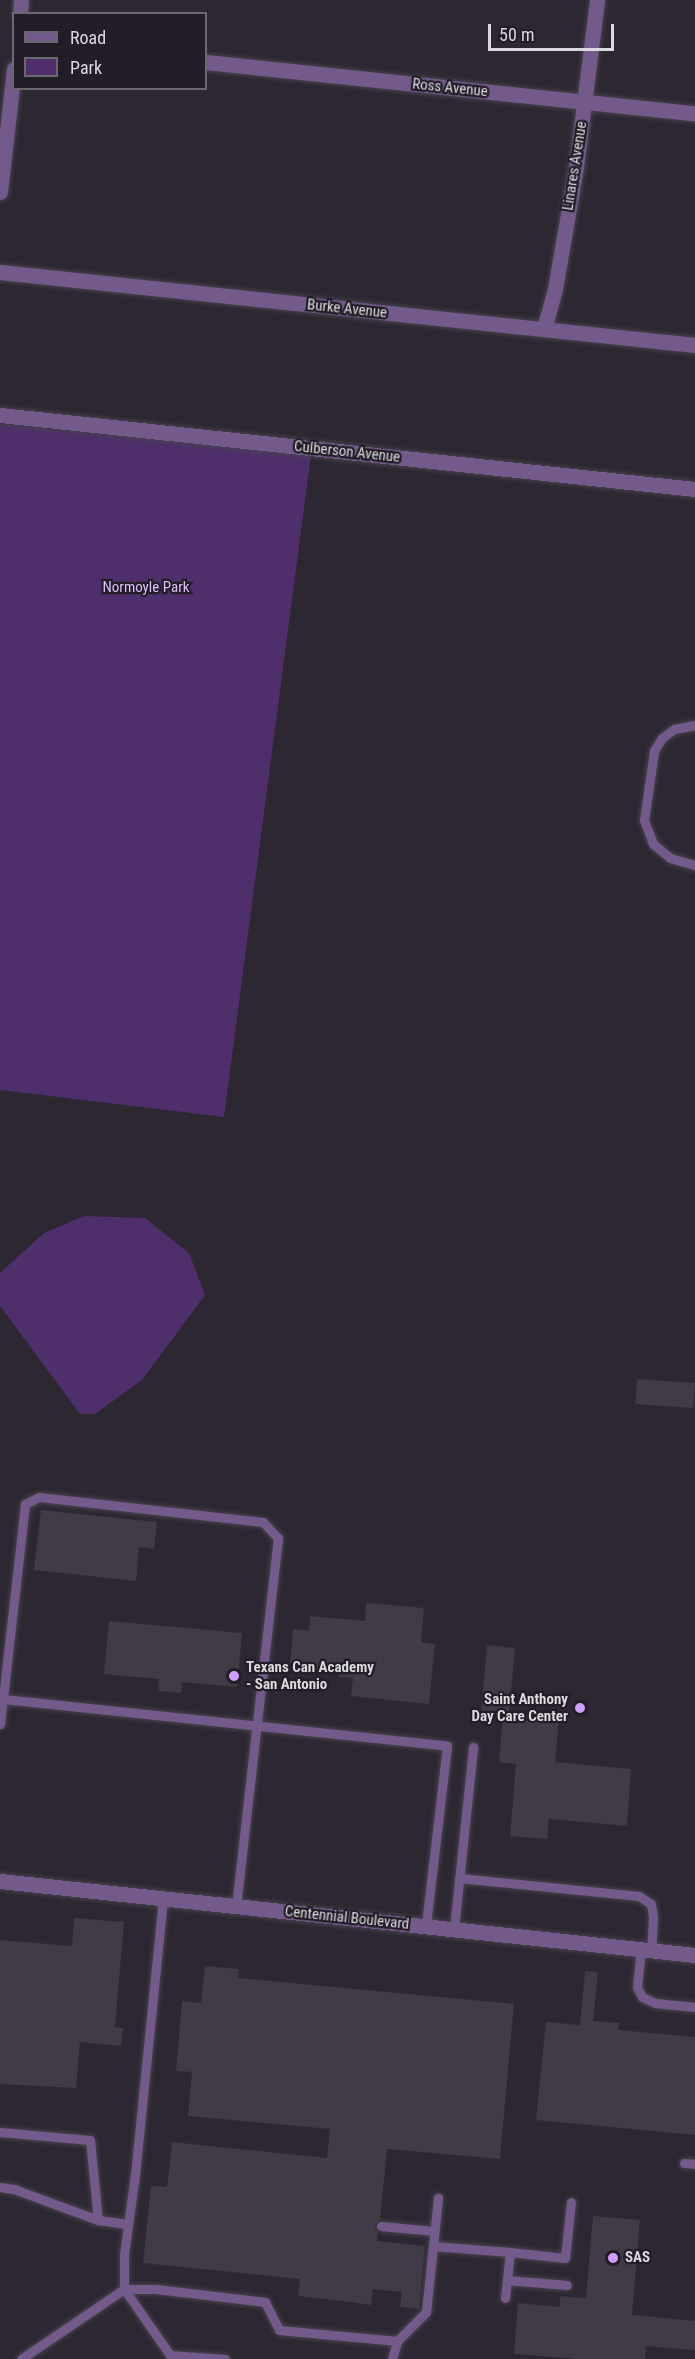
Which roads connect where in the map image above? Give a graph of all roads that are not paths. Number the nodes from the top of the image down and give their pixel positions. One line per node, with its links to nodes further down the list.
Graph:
1 (597, 0): 4 (street, Linares Avenue)
2 (207, 62): 4 (street, Ross Avenue)
3 (12, 87): 6 (street)
4 (585, 102): 5 (street, Ross Avenue); 8 (street, Linares Avenue)
5 (695, 113)
6 (0, 192)
7 (0, 272): 8 (street, Burke Avenue)
8 (544, 329): 9 (street, Burke Avenue)
9 (695, 345)
10 (0, 415): 11 (street, Culberson Avenue)
11 (695, 489)
12 (695, 725): 13 (lane)
13 (695, 865)
14 (3, 1699): 15 (lane); 16 (lane); 16 (lane)
15 (0, 1725)
16 (257, 1726): 21 (lane); 22 (lane)
17 (472, 1748): 18 (lane)
18 (459, 1878): 23 (lane); 24 (lane)
19 (0, 1881): 20 (street, Centennial Boulevard)
20 (163, 1899): 21 (street, Centennial Boulevard); 34 (lane)
21 (236, 1906): 22 (street, Centennial Boulevard)
22 (426, 1926): 23 (street, Centennial Boulevard)
23 (454, 1929): 24 (street, Centennial Boulevard)
24 (646, 1950): 25 (street, Centennial Boulevard); 26 (lane)
25 (695, 1955)
26 (695, 2007)
27 (0, 2132): 33 (lane)
28 (684, 2163): 29 (lane)
29 (695, 2164)
30 (1, 2188): 33 (lane)
31 (438, 2198): 36 (lane)
32 (571, 2202): 38 (lane)
33 (98, 2220): 34 (lane)
34 (127, 2224): 41 (lane)
35 (381, 2226): 36 (lane)
36 (434, 2231): 37 (lane)
37 (433, 2246): 38 (lane); 43 (lane)
38 (510, 2252): 39 (lane)
39 (507, 2280): 40 (lane); 42 (lane)
40 (567, 2285)
41 (124, 2289): 43 (lane); 44 (lane); 45 (lane)
42 (505, 2298)
43 (397, 2341): 46 (lane)
44 (21, 2359)
45 (225, 2359)
46 (392, 2359)

